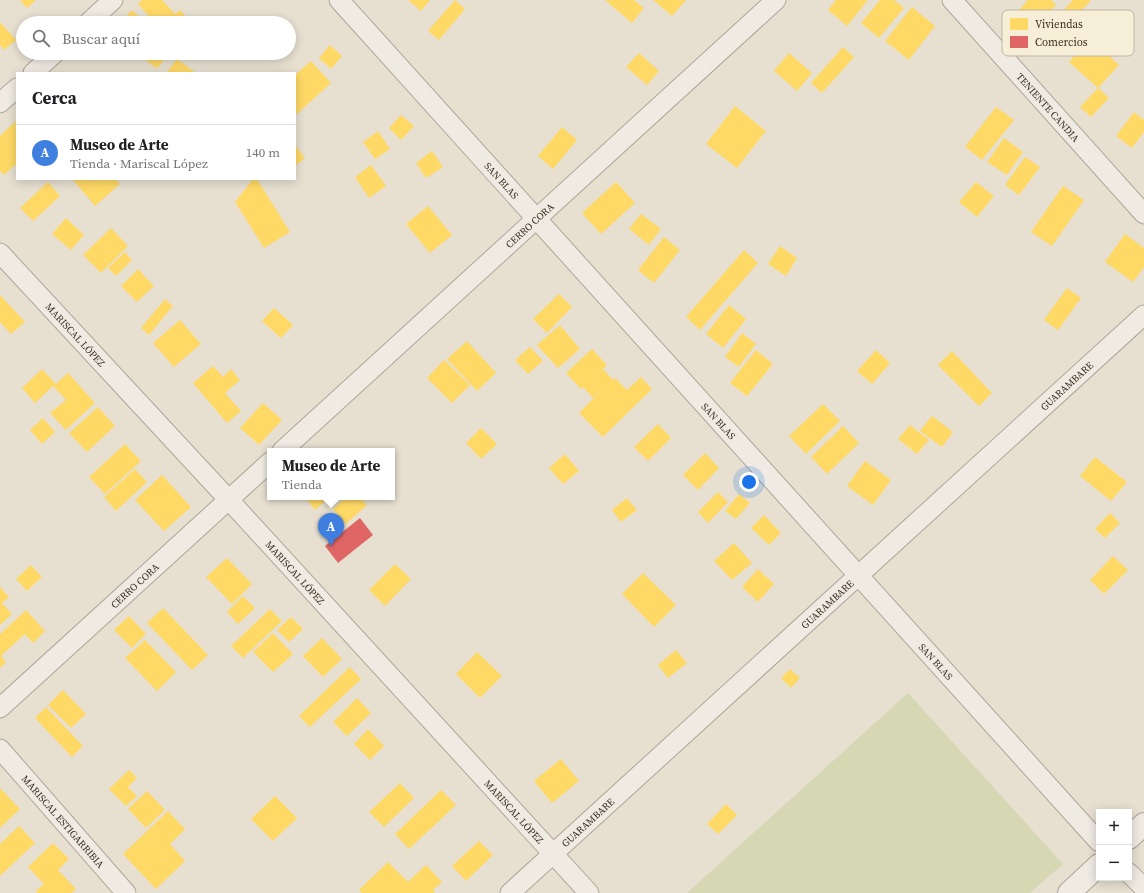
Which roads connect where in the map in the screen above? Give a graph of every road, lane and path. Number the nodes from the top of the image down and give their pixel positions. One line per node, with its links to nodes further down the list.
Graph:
1 (113, 0): 5 (street)
2 (339, 0): 13 (street, SAN BLAS)
3 (776, 0): 13 (street, CERRO CORA)
4 (952, 0): 6 (street, TENIENTE CANDIA)
5 (96, 16)
6 (1002, 56)
7 (1002, 56): 12 (street, TENIENTE CANDIA)
8 (47, 60): 9 (street)
9 (34, 72)
10 (16, 89): 11 (street)
11 (0, 103)
12 (1144, 214)
13 (536, 219): 16 (street, CERRO CORA); 19 (street, SAN BLAS)
14 (0, 253): 18 (street, MARISCAL LÓPEZ)
15 (1144, 315): 19 (street, GUARAMBARE)
16 (285, 448)
17 (267, 465): 18 (street, CERRO CORA)
18 (229, 500): 20 (street, CERRO CORA); 25 (street, MARISCAL LÓPEZ)
19 (858, 575): 24 (street, SAN BLAS); 25 (street, GUARAMBARE)
20 (0, 708)
21 (0, 749): 29 (street, MARISCAL ESTIGARRIBIA)
22 (1144, 824): 23 (street)
23 (1132, 835)
24 (1096, 839)
25 (553, 854): 30 (street, GUARAMBARE); 31 (street, MARISCAL LÓPEZ)
26 (1096, 869): 32 (street)
27 (1132, 876): 28 (street)
28 (1144, 888)
29 (126, 893)
30 (510, 893)
31 (589, 893)
32 (1069, 893)

